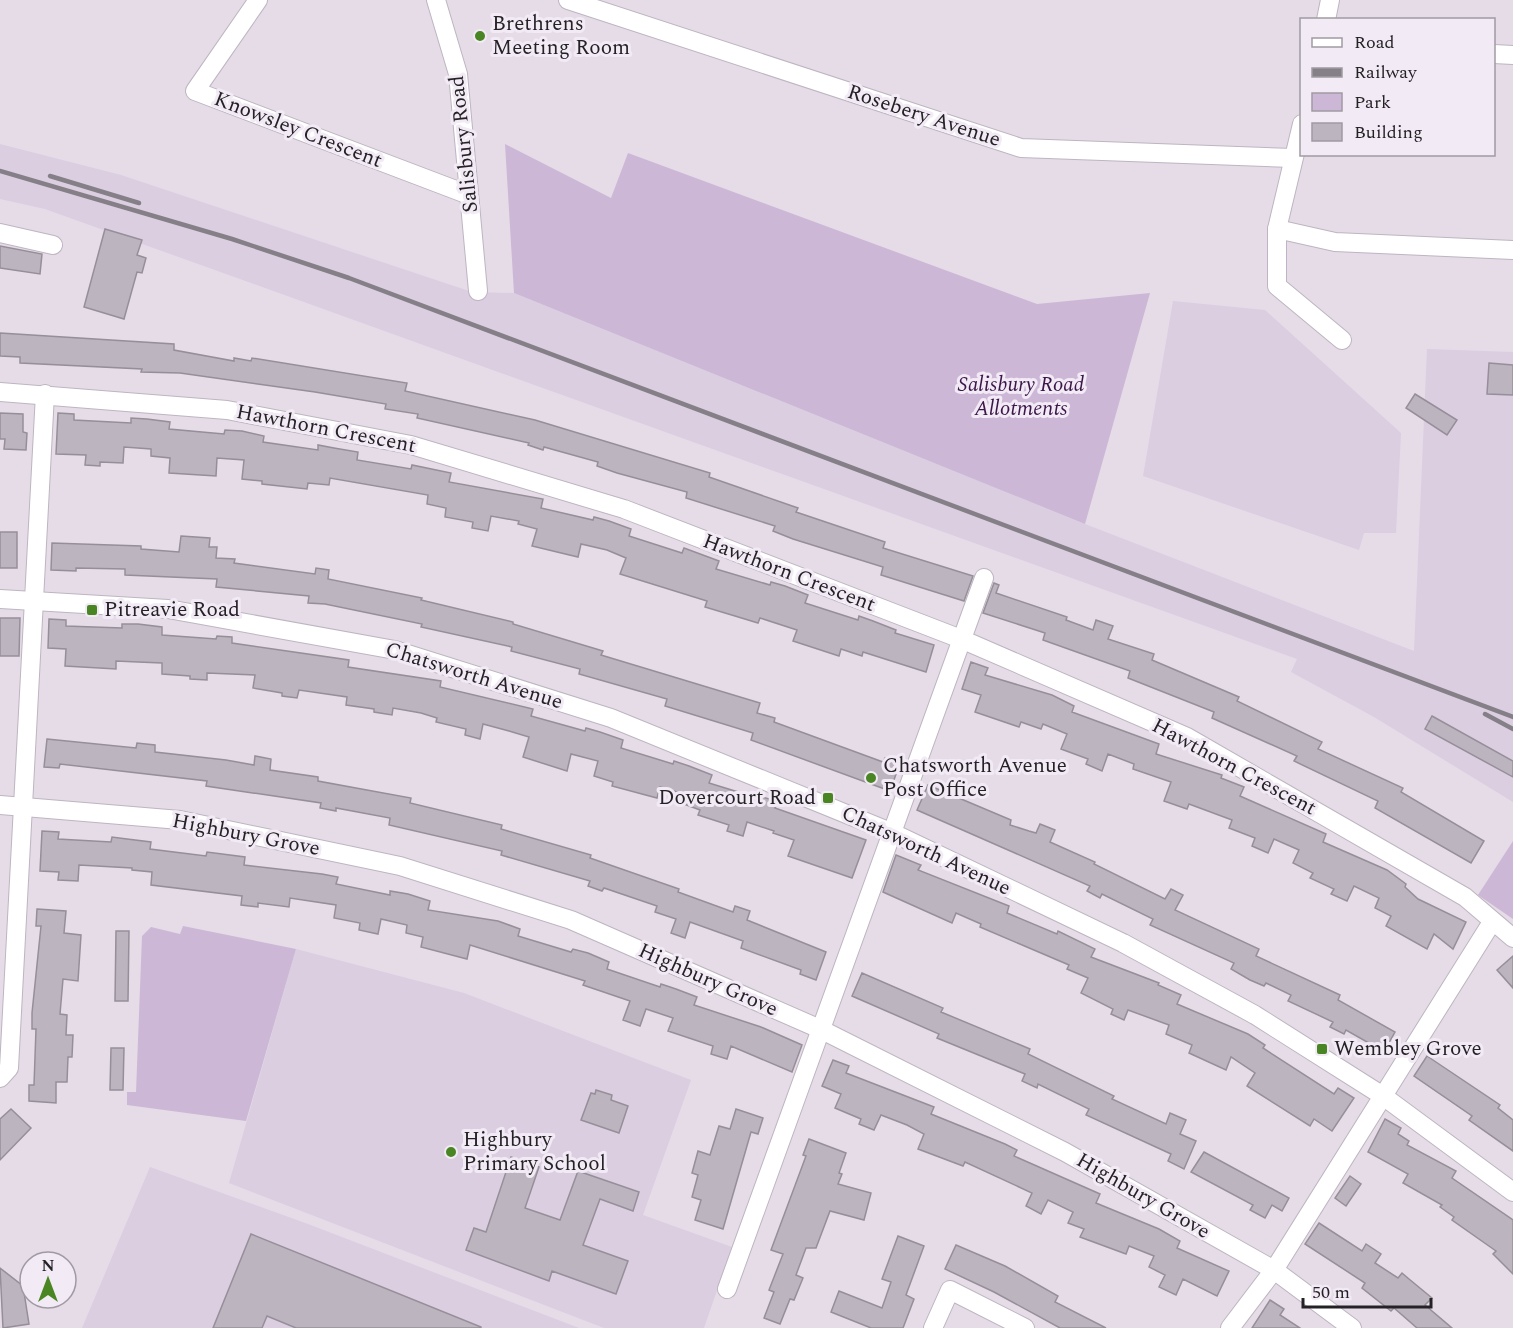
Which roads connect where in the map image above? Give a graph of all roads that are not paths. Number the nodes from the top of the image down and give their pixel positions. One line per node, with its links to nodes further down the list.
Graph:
1 (258, 0): 10 (street, Knowsley Crescent)
2 (436, 0): 10 (street, Salisbury Road)
3 (568, 0): 9 (street, Rosebery Avenue)
4 (1330, 0): 5 (street)
5 (1326, 18)
6 (1495, 54): 7 (street)
7 (1513, 55)
8 (1300, 132): 9 (street)
9 (1293, 158): 11 (street)
10 (469, 195): 15 (street, Salisbury Road)
11 (1277, 230): 14 (street); 16 (street)
12 (0, 233): 13 (street)
13 (53, 245)
14 (1513, 250)
15 (478, 291)
16 (1342, 340)
17 (0, 392): 18 (street, Hawthorn Crescent)
18 (45, 394): 21 (street); 22 (street, Hawthorn Crescent)
19 (984, 578): 22 (street)
20 (0, 599): 21 (street, Chatsworth Avenue)
21 (32, 601): 24 (street); 25 (street, Chatsworth Avenue)
22 (961, 639): 25 (street); 26 (street, Hawthorn Crescent)
23 (0, 805): 24 (street, Highbury Grove)
24 (21, 806): 28 (street); 29 (street, Highbury Grove)
25 (893, 833): 29 (street); 31 (street, Chatsworth Avenue)
26 (1492, 922): 27 (street, Hawthorn Crescent); 31 (street)
27 (1513, 938)
28 (7, 1001): 30 (street)
29 (820, 1029): 33 (street, Highbury Grove); 34 (street)
30 (0, 1078)
31 (1383, 1096): 32 (street, Chatsworth Avenue); 33 (street)
32 (1513, 1192)
33 (1274, 1270): 37 (street); 38 (street, Highbury Grove)
34 (727, 1289)
35 (933, 1328): 36 (street)
36 (1025, 1328)
37 (1230, 1328)
38 (1352, 1328)

